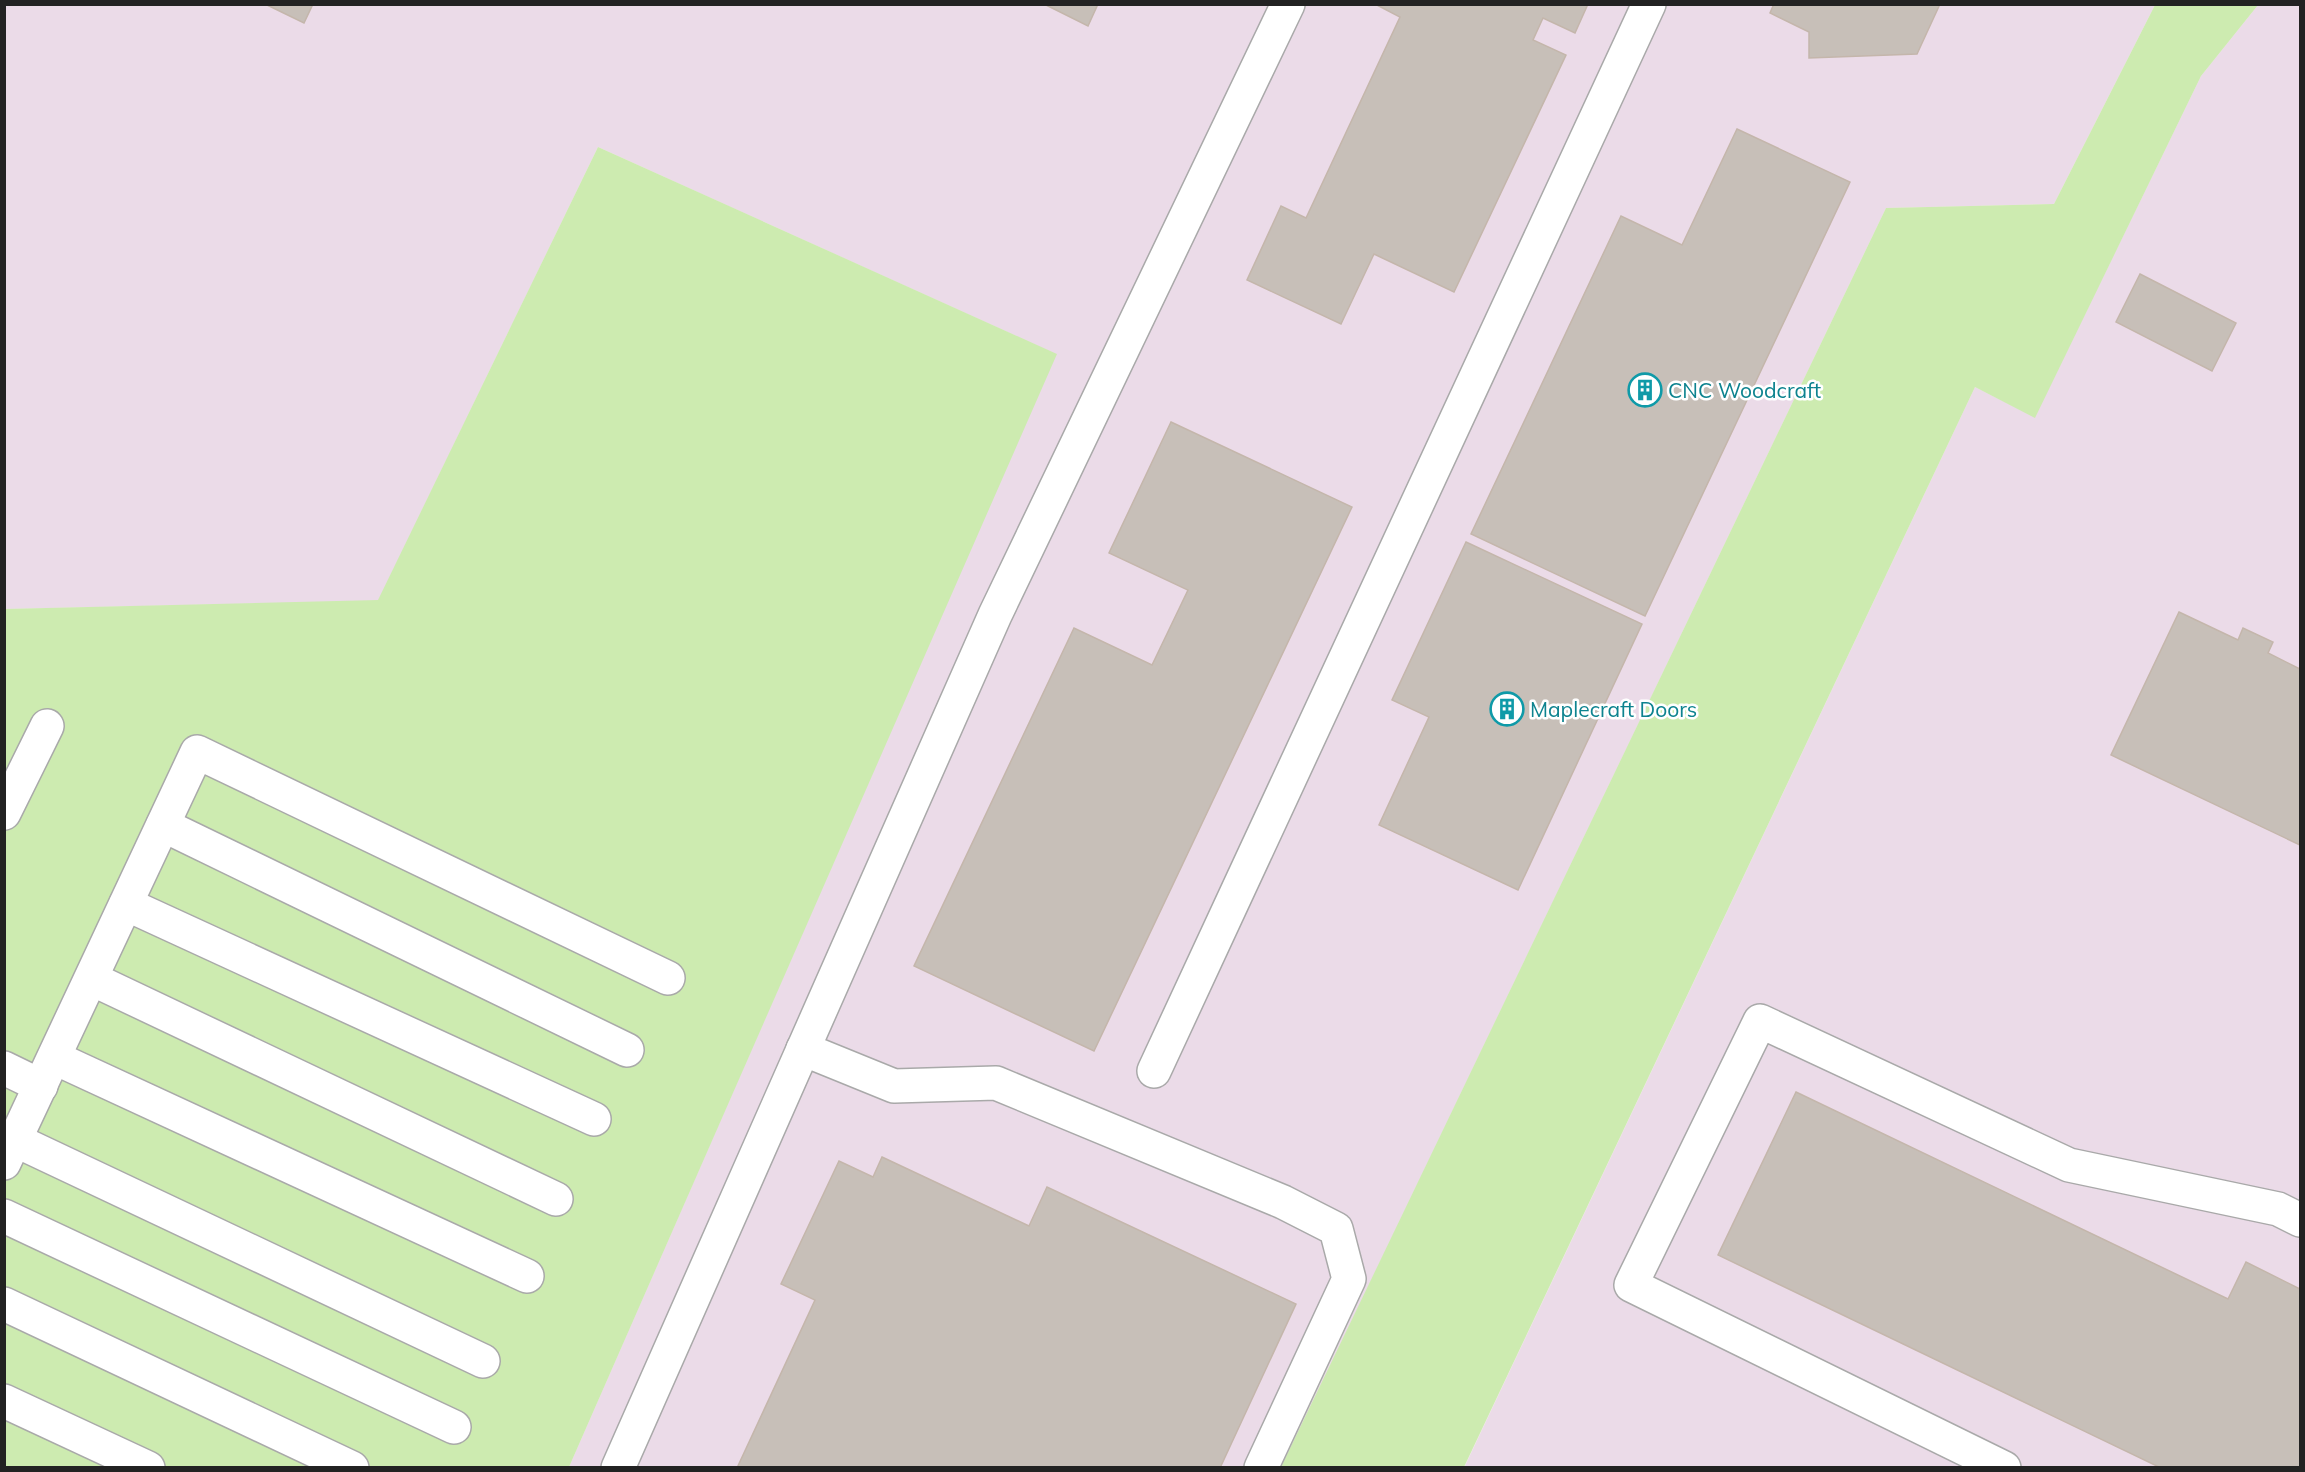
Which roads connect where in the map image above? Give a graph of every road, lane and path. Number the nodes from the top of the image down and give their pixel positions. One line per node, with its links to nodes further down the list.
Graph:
1 (1288, 4): 9 (lane)
2 (1649, 4): 12 (lane)
3 (47, 726): 4 (lane)
4 (4, 813)
5 (163, 825): 6 (lane); 7 (lane); 10 (lane)
6 (126, 904): 8 (lane); 14 (lane)
7 (668, 978)
8 (92, 979): 13 (lane); 16 (lane)
9 (803, 1049): 26 (lane); 27 (lane)
10 (627, 1050)
11 (4, 1068): 13 (lane)
12 (1154, 1071)
13 (48, 1072): 15 (lane); 19 (lane)
14 (594, 1119)
15 (10, 1152): 21 (lane)
16 (556, 1199)
17 (4, 1216): 23 (lane)
18 (2301, 1220): 28 (lane)
19 (527, 1276)
20 (4, 1304): 25 (lane)
21 (483, 1361)
22 (4, 1401): 24 (lane)
23 (454, 1427)
24 (148, 1467)
25 (352, 1467)
26 (618, 1467)
27 (1262, 1467)
28 (2004, 1467)

